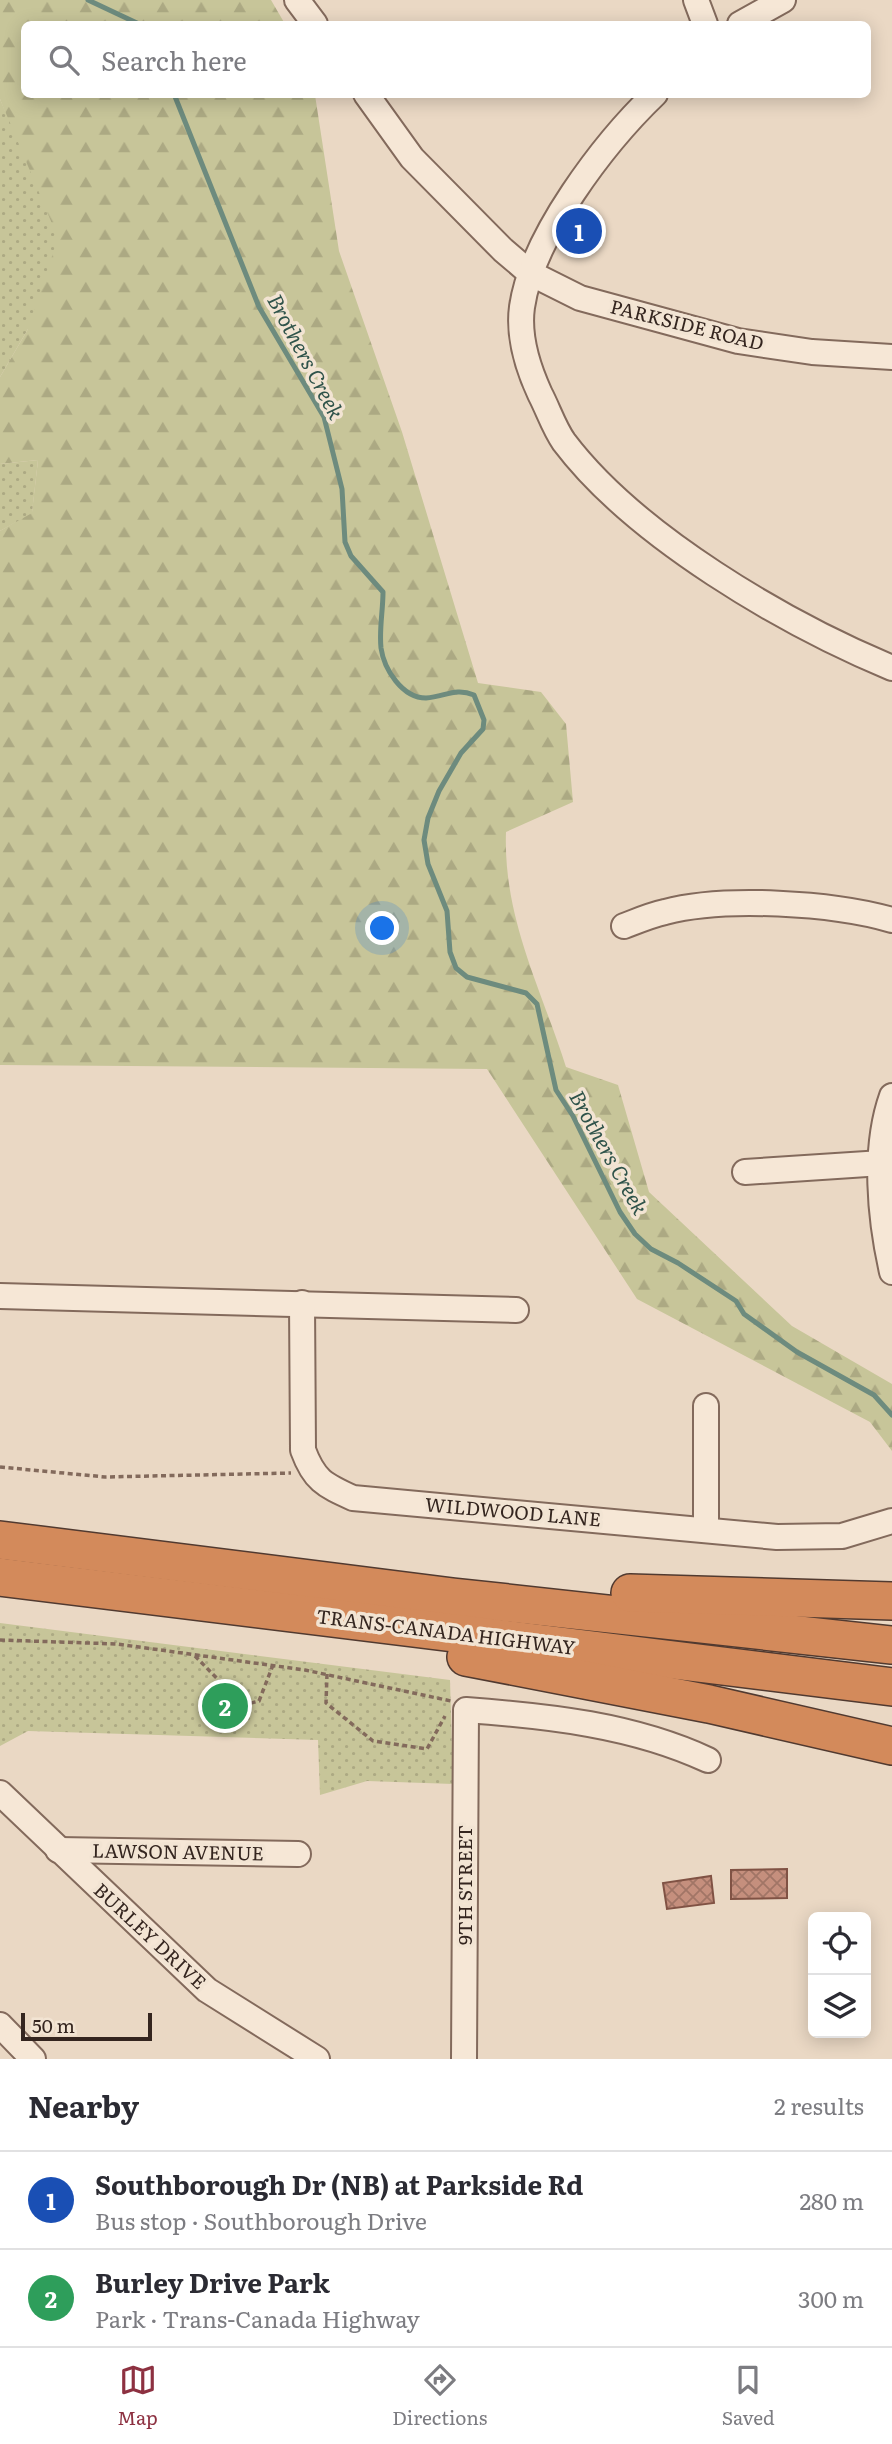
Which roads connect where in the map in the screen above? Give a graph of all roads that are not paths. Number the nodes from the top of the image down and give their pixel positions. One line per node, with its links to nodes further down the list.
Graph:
1 (297, 0): 4 (street)
2 (696, 0): 5 (street)
3 (783, 0): 6 (street)
4 (313, 21)
5 (704, 21)
6 (745, 21)
7 (369, 98): 9 (street, PARKSIDE ROAD)
8 (650, 98): 9 (street)
9 (530, 273): 10 (street, PARKSIDE ROAD); 11 (street)
10 (892, 357)
11 (892, 668)
12 (892, 920): 13 (street)
13 (624, 926)
14 (892, 1096): 15 (street)
15 (882, 1163): 16 (street); 17 (street)
16 (745, 1172)
17 (892, 1272)
18 (0, 1296): 19 (street)
19 (302, 1303): 20 (street); 23 (street, WILDWOOD LANE)
20 (516, 1310)
21 (706, 1406): 23 (street)
22 (892, 1521): 23 (street, WILDWOOD LANE)
23 (706, 1529)
24 (0, 1540): 25 (highway, TRANS-CANADA HIGHWAY)
25 (116, 1553): 27 (highway); 29 (highway, TRANS-CANADA HIGHWAY)
26 (0, 1577): 28 (highway, TRANS-CANADA HIGHWAY)
27 (892, 1601)
28 (250, 1607): 30 (highway, TRANS-CANADA HIGHWAY); 31 (highway)
29 (892, 1645)
30 (892, 1687)
31 (892, 1746)
32 (708, 1760): 39 (street, 9TH STREET)
33 (0, 1793): 34 (street, BURLEY DRIVE)
34 (58, 1850): 35 (street, LAWSON AVENUE); 38 (street, BURLEY DRIVE)
35 (298, 1854)
36 (0, 2025): 37 (street)
37 (33, 2059)
38 (317, 2059)
39 (464, 2059)

